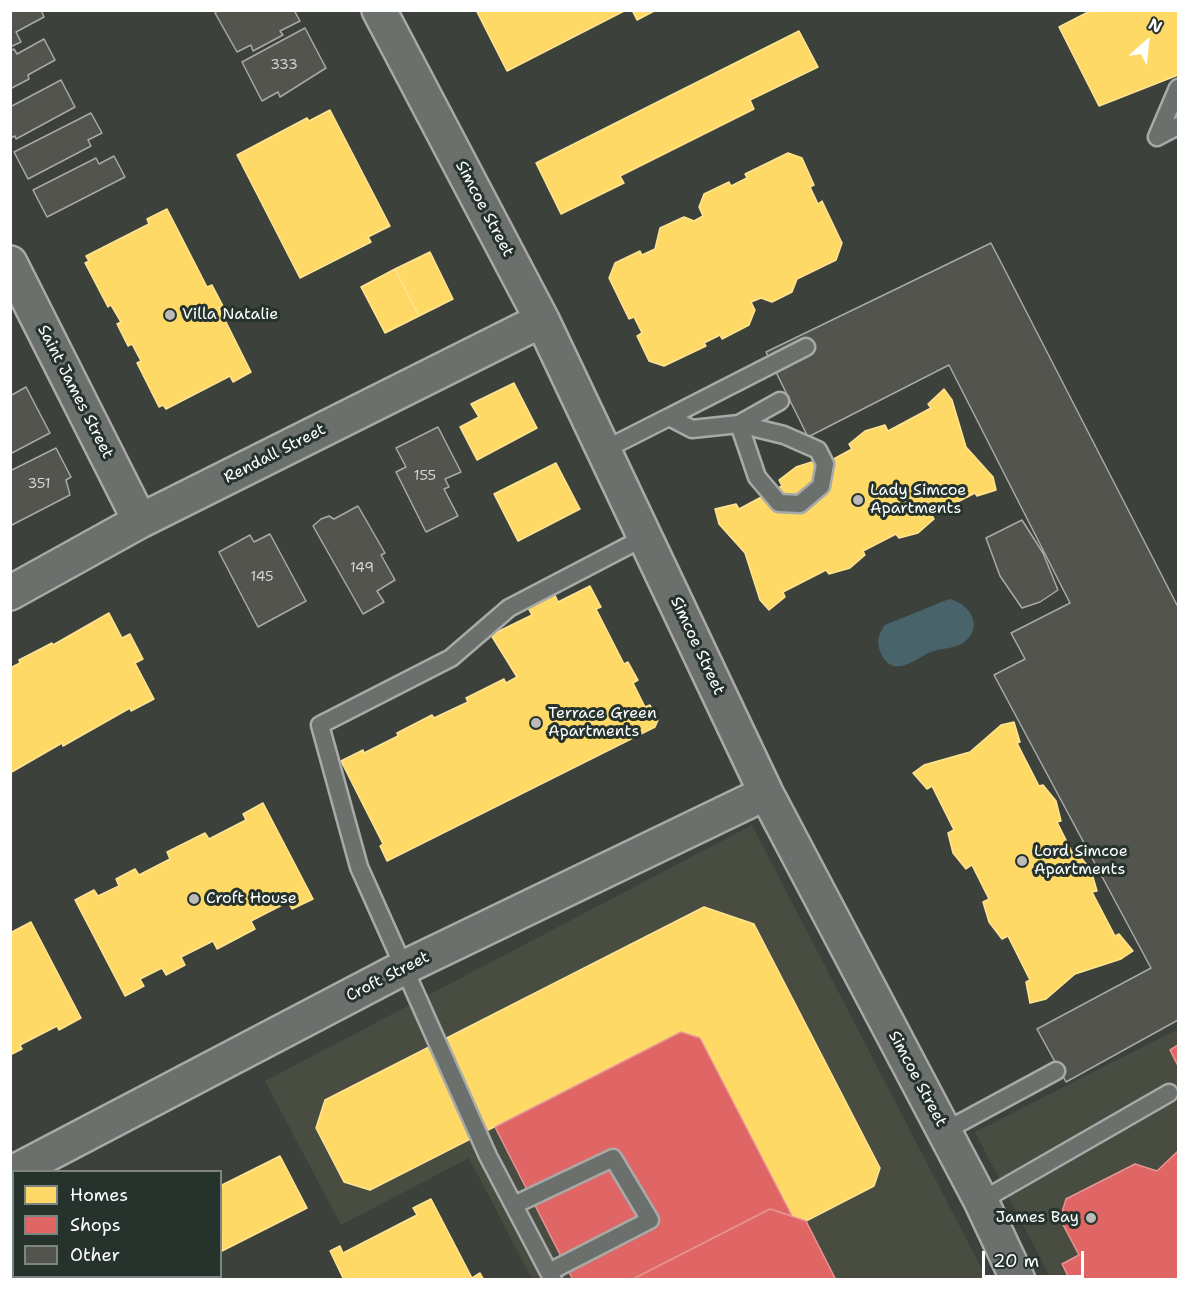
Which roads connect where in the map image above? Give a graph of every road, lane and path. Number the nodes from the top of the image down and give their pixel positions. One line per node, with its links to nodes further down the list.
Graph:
1 (379, 10): 5 (street, Simcoe Street)
2 (1179, 88): 3 (lane)
3 (1179, 126)
4 (10, 263): 11 (street, Saint James Street)
5 (542, 320): 10 (street, Simcoe Street); 11 (street, Rendall Street)
6 (806, 347): 8 (lane)
7 (780, 401): 9 (lane)
8 (669, 417): 9 (lane); 10 (lane)
9 (739, 424): 9 (lane)
10 (604, 450): 12 (street, Simcoe Street)
11 (140, 521): 13 (street, Rendall Street)
12 (645, 537): 14 (street, Simcoe Street); 15 (lane)
13 (10, 593)
14 (766, 793): 15 (street, Croft Street); 18 (street, Simcoe Street)
15 (403, 968): 19 (street, Croft Street); 21 (lane)
16 (1056, 1071): 18 (lane)
17 (1168, 1093): 20 (lane)
18 (945, 1131): 20 (street, Simcoe Street)
19 (17, 1170)
20 (981, 1201): 23 (street, Simcoe Street)
21 (514, 1205): 22 (lane); 22 (lane)
22 (551, 1276)
23 (1018, 1280)

